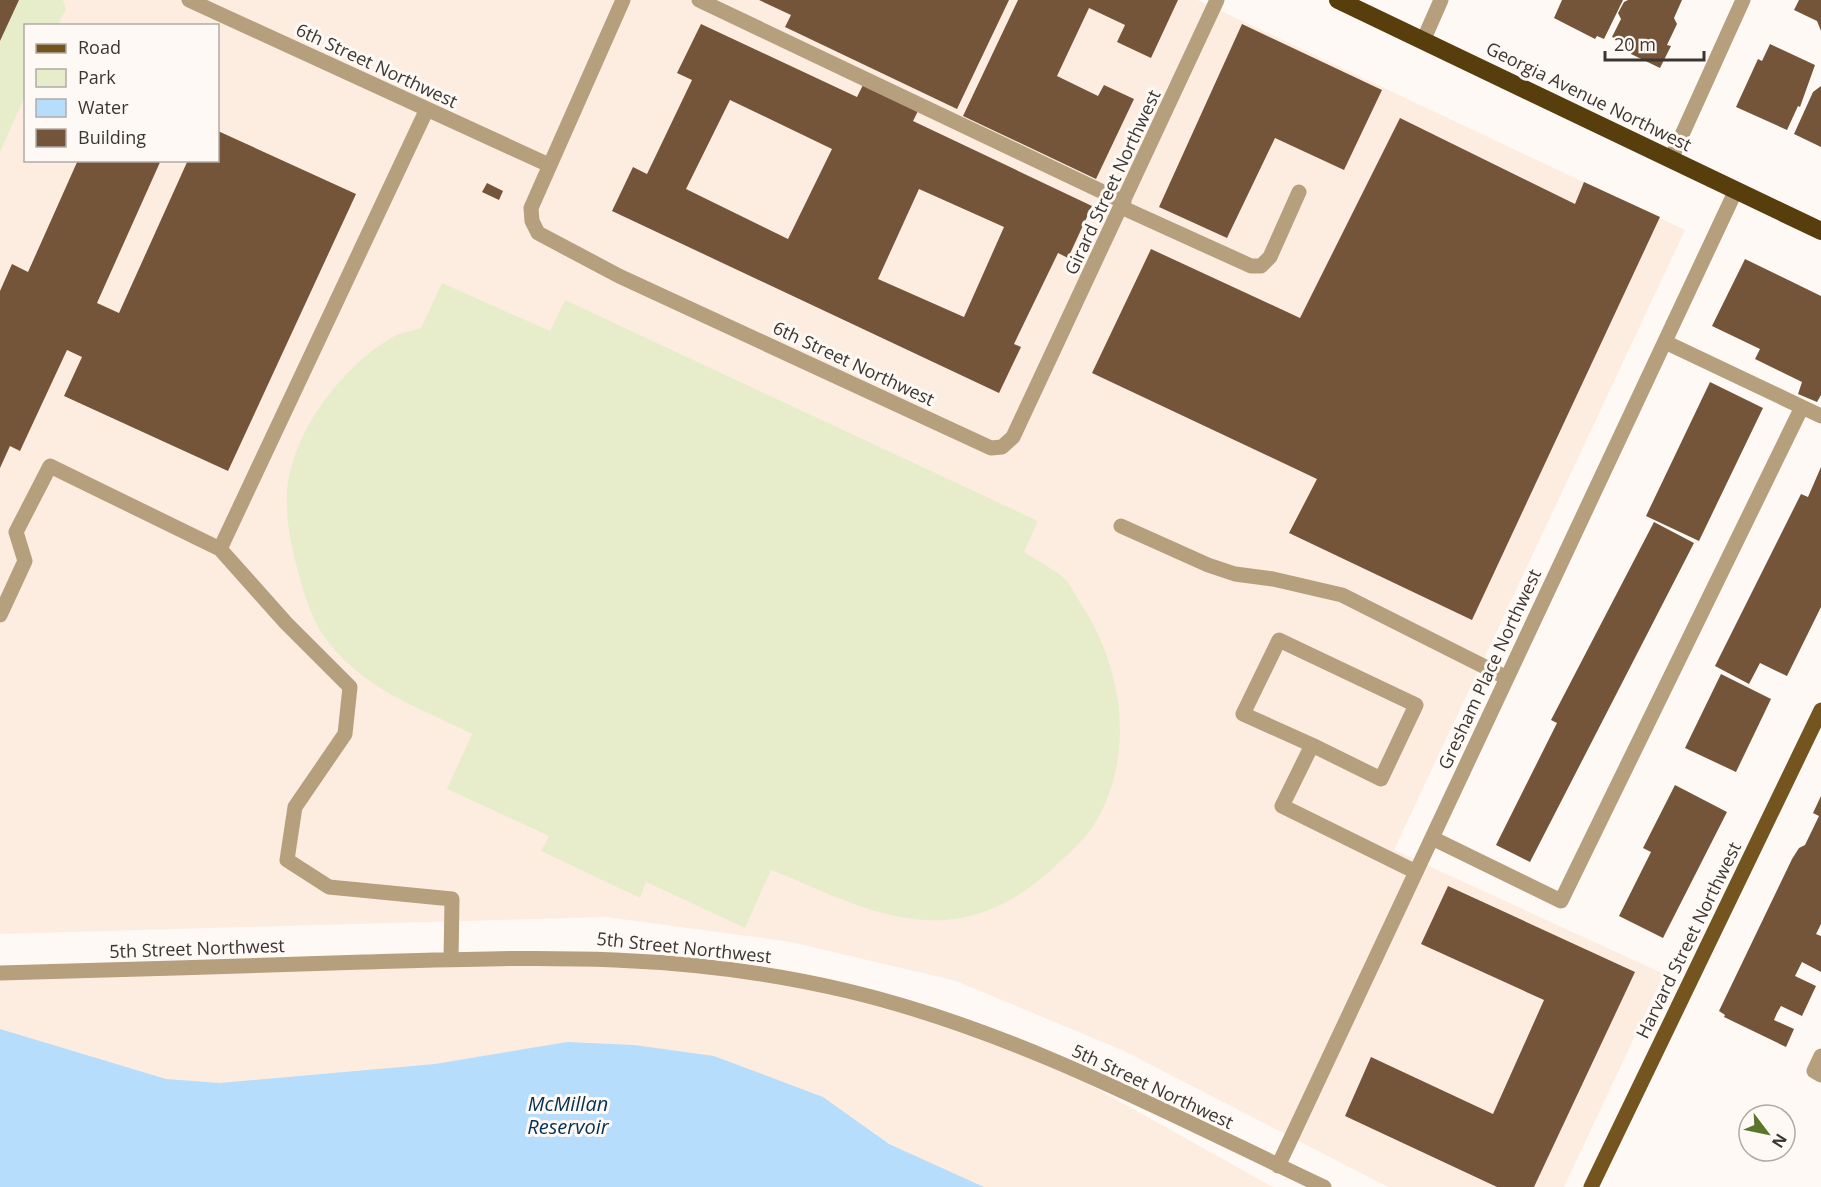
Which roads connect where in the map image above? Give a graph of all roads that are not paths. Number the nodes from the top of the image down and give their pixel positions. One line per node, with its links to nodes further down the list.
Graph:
1 (190, 0): 9 (street, 6th Street Northwest)
2 (623, 0): 11 (street)
3 (699, 0): 14 (street)
4 (1217, 0): 14 (street, Girard Street Northwest)
5 (1338, 0): 8 (highway, Georgia Avenue Northwest)
6 (1441, 0): 8 (street)
7 (1743, 0): 10 (street)
8 (1423, 41): 10 (highway, Georgia Avenue Northwest)
9 (427, 109): 11 (street, 6th Street Northwest); 21 (street)
10 (1671, 159): 12 (highway, Georgia Avenue Northwest)
11 (549, 165): 17 (street, 6th Street Northwest)
12 (1736, 190): 15 (highway, Georgia Avenue Northwest); 16 (street, Gresham Place Northwest)
13 (1299, 192): 14 (street)
14 (1122, 205): 17 (street, Girard Street Northwest)
15 (1821, 231)
16 (1665, 342): 18 (street); 23 (street, Gresham Place Northwest)
17 (1041, 379)
18 (1802, 407): 19 (street); 26 (street)
19 (1821, 416)
20 (1121, 526): 23 (street)
21 (220, 549): 22 (street); 28 (street)
22 (0, 615)
23 (1507, 678): 26 (street, Gresham Place Northwest)
24 (1821, 710): 34 (main road, Harvard Street Northwest)
25 (1311, 745): 25 (street); 27 (street)
26 (1432, 838): 27 (street, Gresham Place Northwest)
27 (1416, 872): 32 (street, Gresham Place Northwest)
28 (451, 959): 29 (street, 5th Street Northwest); 32 (street, 5th Street Northwest)
29 (0, 973)
30 (1821, 1056): 31 (street)
31 (1821, 1076)
32 (1278, 1166): 33 (street, 5th Street Northwest)
33 (1324, 1187)
34 (1591, 1187)

